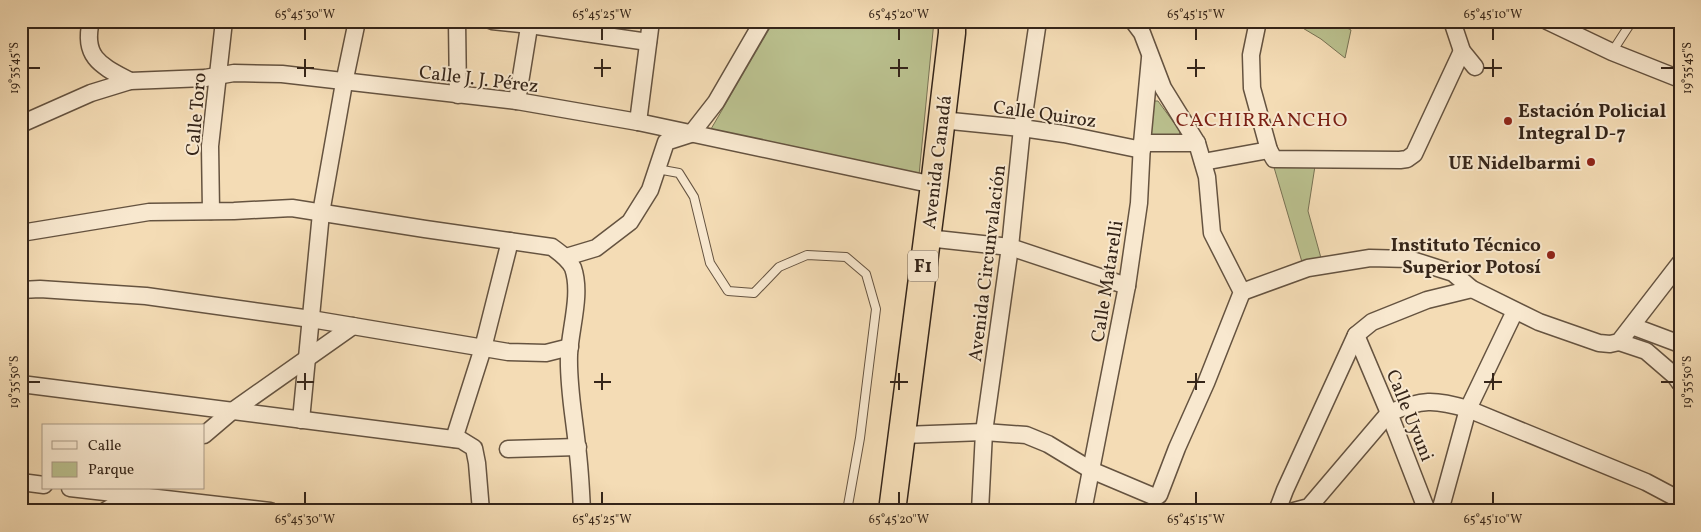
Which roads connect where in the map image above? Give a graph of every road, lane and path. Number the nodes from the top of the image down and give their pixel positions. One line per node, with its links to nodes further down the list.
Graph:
1 (91, 21): 23 (street)
2 (224, 21): 21 (street, Calle Toro)
3 (358, 21): 24 (street)
4 (457, 21): 25 (street)
5 (492, 21): 15 (street)
6 (651, 21): 16 (street)
7 (763, 21): 31 (street)
8 (952, 21): 27 (highway, Avenida Canadá / F1)
9 (1038, 21): 30 (street, Avenida Circunvalación)
10 (1133, 21): 19 (street)
11 (1258, 21): 34 (street)
12 (1452, 21): 17 (street)
13 (1548, 21): 18 (street)
14 (1632, 21): 18 (lane)
15 (530, 23): 16 (street); 26 (street)
16 (648, 42): 28 (street)
17 (1462, 51): 20 (street); 34 (street)
18 (1612, 52): 22 (street)
19 (1150, 56): 32 (street); 33 (street, Calle Matarelli)
20 (1475, 68)
21 (218, 76): 23 (street, Calle J. J. Pérez); 24 (street, Calle J. J. Pérez); 38 (street, Calle Toro)
22 (1680, 79)
23 (130, 81): 29 (street, Calle J. J. Pérez)
24 (344, 83): 25 (street, Calle J. J. Pérez); 39 (street)
25 (458, 95): 26 (street, Calle J. J. Pérez)
26 (517, 101): 28 (street, Calle J. J. Pérez)
27 (941, 120): 30 (street, Calle Quiroz); 37 (highway, Avenida Canadá / F1)
28 (638, 122): 31 (street, Calle J. J. Pérez)
29 (21, 124)
30 (1022, 128): 33 (street, Calle Quiroz); 43 (street, Avenida Circunvalación)
31 (691, 134): 36 (street); 37 (street, Calle J. J. Pérez)
32 (1197, 143): 33 (street, Calle Quiroz); 35 (street)
33 (1142, 147): 46 (street, Calle Matarelli)
34 (1271, 154): 35 (street)
35 (1204, 162): 49 (street)
36 (657, 169): 44 (street); 83 (lane)
37 (934, 186): 41 (highway, Avenida Canadá / F1)
38 (211, 211): 39 (street); 40 (street)
39 (321, 212): 42 (street); 51 (street)
40 (21, 233)
41 (927, 238): 43 (street); 68 (highway, Avenida Canadá / F1)
42 (510, 241): 44 (street); 58 (street)
43 (1010, 247): 46 (street); 66 (street, Avenida Circunvalación)
44 (566, 257): 57 (street)
45 (1680, 263): 53 (street)
46 (1127, 286): 72 (street, Calle Matarelli)
47 (1472, 289): 49 (street); 50 (street); 54 (street)
48 (21, 290): 51 (street)
49 (1242, 292): 72 (street)
50 (1515, 311): 55 (street); 62 (street)
51 (311, 320): 52 (street); 59 (street)
52 (353, 326): 58 (street); 59 (street)
53 (1632, 326): 55 (street); 56 (street)
54 (1356, 335): 64 (street, Calle Uyuni); 78 (street)
55 (1615, 343): 60 (street)
56 (1680, 344)
57 (570, 347): 58 (street); 70 (street)
58 (483, 348): 69 (street)
59 (307, 358): 63 (street); 65 (street)
60 (1680, 383)
61 (21, 384): 63 (street)
62 (1468, 410): 64 (street); 77 (street); 88 (street)
63 (231, 412): 65 (street); 67 (street)
64 (1390, 414): 78 (street); 87 (street, Calle Uyuni)
65 (301, 420): 69 (street)
66 (984, 432): 68 (street); 72 (street); 85 (street, Avenida Circunvalación)
67 (205, 434)
68 (902, 435): 84 (highway, Avenida Canadá / F1)
69 (454, 439): 81 (street)
70 (578, 447): 71 (street); 82 (street)
71 (508, 449)
72 (1092, 470): 86 (street, Calle Matarelli)
73 (21, 482): 74 (street)
74 (42, 485)
75 (103, 490): 76 (street)
76 (136, 492): 79 (street); 80 (street)
77 (1680, 500)
78 (1285, 510)
79 (105, 511)
80 (270, 511)
81 (481, 511)
82 (582, 511)
83 (847, 511)
84 (892, 511)
85 (980, 511)
86 (1083, 511)
87 (1427, 511)
88 (1440, 511)

